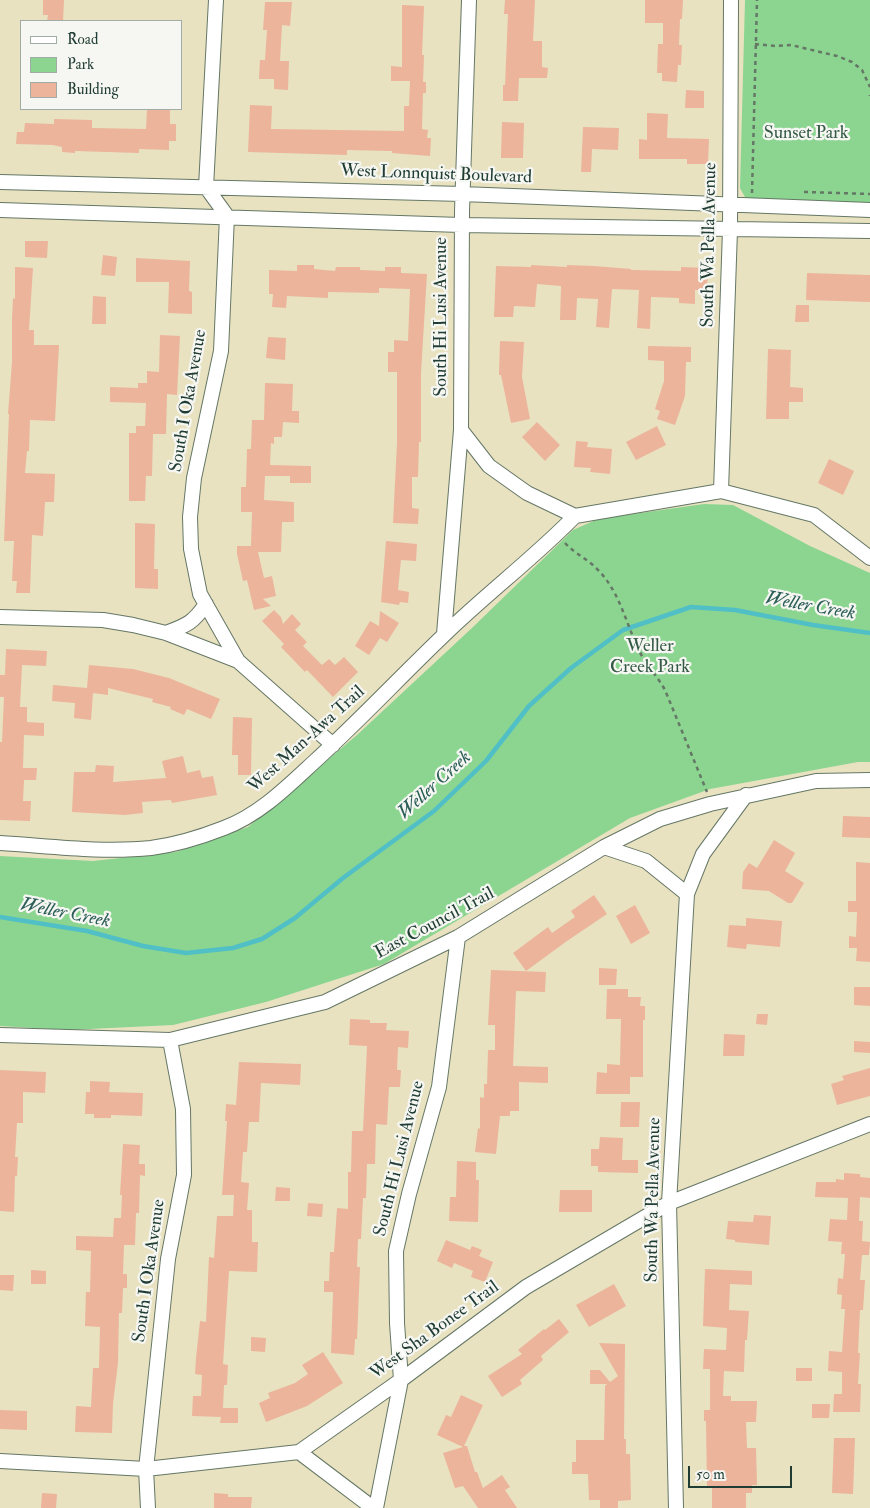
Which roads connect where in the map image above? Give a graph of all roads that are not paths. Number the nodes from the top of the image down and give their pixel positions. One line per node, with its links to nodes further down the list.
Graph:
1 (216, 0): 5 (street)
2 (469, 0): 6 (street, South Hi Lusi Avenue)
3 (731, 0): 7 (street, South Wa Pella Avenue)
4 (0, 182): 5 (street, West Lonnquist Boulevard)
5 (206, 187): 6 (street, West Lonnquist Boulevard); 10 (street)
6 (462, 194): 7 (street, West Lonnquist Boulevard); 11 (street, South Hi Lusi Avenue)
7 (730, 205): 9 (street, West Lonnquist Boulevard); 12 (street, South Wa Pella Avenue)
8 (0, 210): 10 (street)
9 (870, 210)
10 (227, 216): 11 (street); 18 (street, South I Oka Avenue)
11 (461, 224): 12 (street); 14 (street, South Hi Lusi Avenue)
12 (730, 230): 13 (street); 15 (street, South Wa Pella Avenue)
13 (870, 231)
14 (461, 430): 16 (street); 21 (street, South Hi Lusi Avenue)
15 (721, 491): 16 (street); 17 (street)
16 (575, 516): 21 (street, West Man-Awa Trail)
17 (870, 558)
18 (206, 604): 20 (street); 22 (street, South I Oka Avenue)
19 (0, 617): 20 (street)
20 (166, 633): 22 (street)
21 (444, 634): 23 (street, West Man-Awa Trail)
22 (238, 661): 23 (street)
23 (333, 745): 26 (street, West Man-Awa Trail)
24 (870, 780): 25 (street, East Council Trail)
25 (746, 795): 27 (street, East Council Trail); 28 (street, South Wa Pella Avenue)
26 (0, 843)
27 (604, 847): 28 (street); 29 (street, East Council Trail)
28 (687, 894): 33 (street, South Wa Pella Avenue)
29 (458, 937): 31 (street, East Council Trail); 34 (street, South Hi Lusi Avenue)
30 (0, 1035): 31 (street, East Council Trail)
31 (170, 1040): 37 (street, South I Oka Avenue)
32 (870, 1124): 33 (street, West Sha Bonee Trail)
33 (669, 1203): 34 (street, West Sha Bonee Trail); 40 (street, South Wa Pella Avenue)
34 (401, 1380): 35 (street, West Sha Bonee Trail); 39 (street, South Hi Lusi Avenue)
35 (299, 1452): 37 (street, West Sha Bonee Trail); 39 (street)
36 (0, 1461): 37 (street, West Sha Bonee Trail)
37 (146, 1469): 38 (street, South I Oka Avenue)
38 (148, 1508)
39 (375, 1508)
40 (676, 1508)

